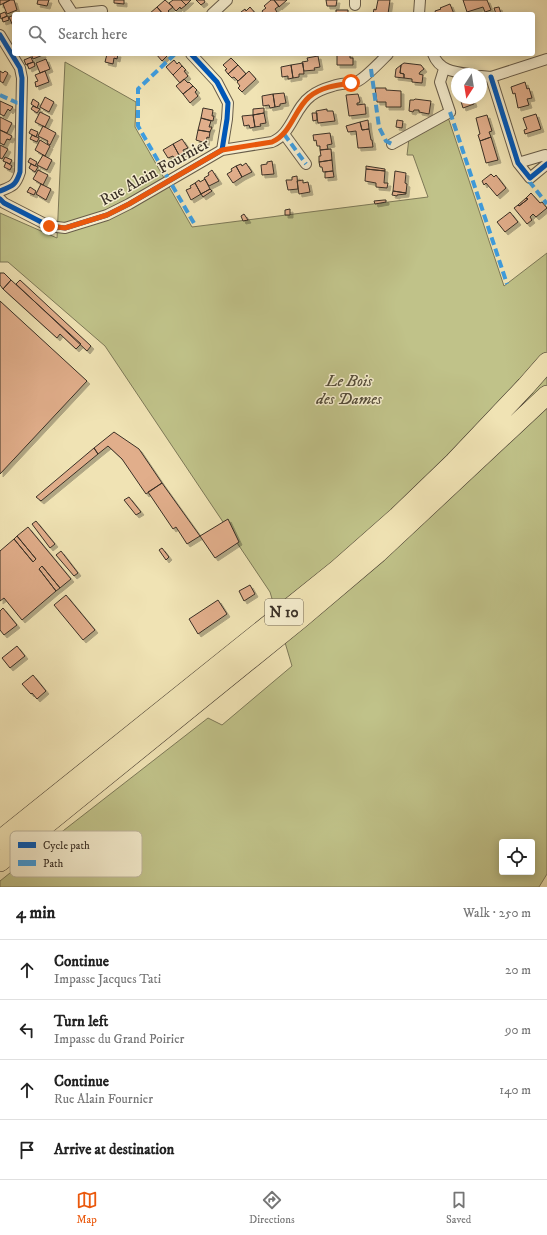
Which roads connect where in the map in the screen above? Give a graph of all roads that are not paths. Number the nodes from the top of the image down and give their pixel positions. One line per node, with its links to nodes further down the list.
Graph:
1 (64, 0): 4 (street)
2 (227, 0): 7 (street)
3 (420, 0): 8 (street)
4 (72, 12)
5 (92, 12): 6 (street)
6 (102, 12)
7 (214, 12)
8 (420, 12)
9 (0, 35): 10 (street)
10 (12, 55)
11 (13, 56): 27 (street)
12 (193, 56): 22 (street, Rue Alain Fournier)
13 (386, 56): 20 (street)
14 (434, 56): 16 (street)
15 (547, 59): 18 (street)
16 (444, 69): 17 (street); 21 (street)
17 (451, 70)
18 (487, 76)
19 (487, 79): 24 (street)
20 (284, 134): 22 (street); 25 (street)
21 (392, 144)
22 (222, 150): 28 (street, Rue Alain Fournier)
23 (547, 158): 24 (street)
24 (518, 163): 26 (street)
25 (306, 164)
26 (547, 164)
27 (0, 191)
28 (0, 199)
29 (547, 362): 33 (highway, N 10)
30 (547, 386): 32 (highway, N 10)
31 (547, 395): 32 (highway)
32 (489, 448): 34 (highway, N 10)
33 (11, 831)
34 (38, 831)
35 (10, 832): 36 (highway, N 10)
36 (0, 840)
37 (10, 854): 38 (highway, N 10)
38 (0, 862)

